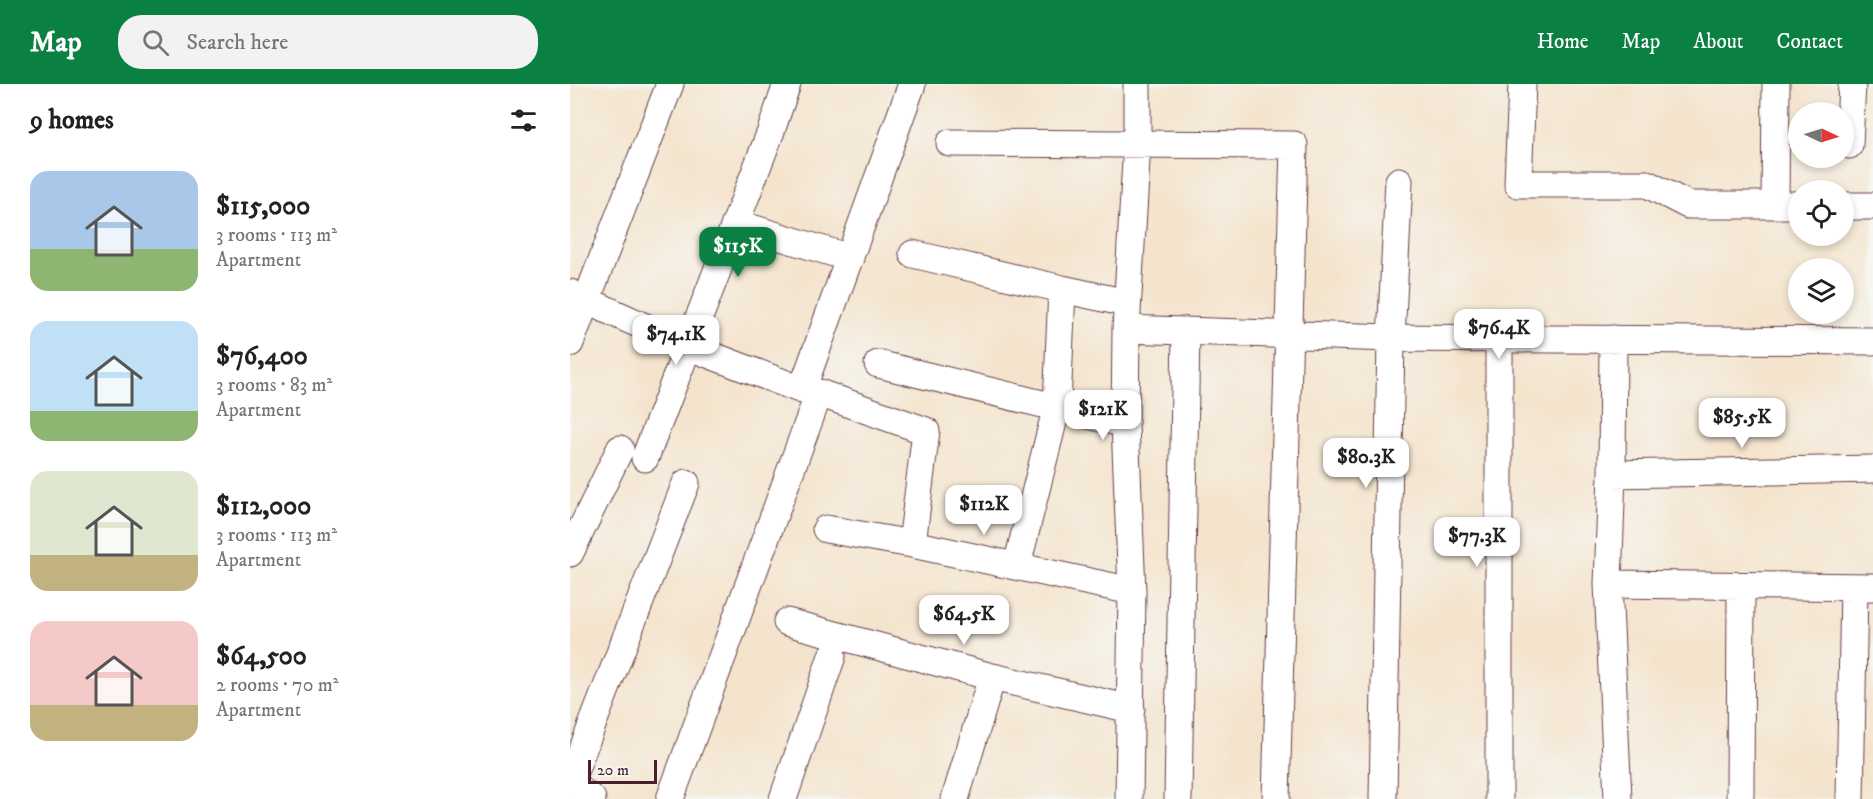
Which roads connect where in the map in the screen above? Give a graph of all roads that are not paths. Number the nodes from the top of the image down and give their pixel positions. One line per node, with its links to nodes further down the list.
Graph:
1 (670, 84): 19 (street)
2 (786, 84): 15 (street)
3 (912, 84): 17 (street)
4 (1137, 84): 10 (street)
5 (1522, 84): 12 (street)
6 (1776, 84): 12 (street)
7 (1852, 84): 8 (street)
8 (1851, 102)
9 (950, 143): 10 (street)
10 (1137, 144): 20 (street); 22 (street)
11 (1399, 181): 24 (street)
12 (1787, 205)
13 (1854, 206): 14 (street)
14 (1873, 206)
15 (735, 223): 17 (street); 28 (street)
16 (913, 254): 18 (street)
17 (850, 258): 30 (street)
18 (1062, 289): 20 (street); 31 (street)
19 (579, 297): 27 (street); 28 (street)
20 (1127, 316): 21 (street); 32 (street)
21 (1186, 331): 22 (street); 55 (street)
22 (1287, 334): 24 (street); 56 (street)
23 (1499, 337): 24 (street); 25 (street); 58 (street)
24 (1391, 338): 57 (street)
25 (1613, 339): 26 (street); 36 (street)
26 (1873, 341)
27 (570, 343)
28 (687, 346): 30 (street); 34 (street)
29 (878, 364): 31 (street)
30 (810, 391): 39 (street); 51 (street)
31 (1057, 406): 32 (street); 41 (street)
32 (1125, 424): 45 (street)
33 (620, 449): 40 (street)
34 (645, 458)
35 (1873, 469): 36 (street)
36 (1612, 474): 42 (street)
37 (686, 483): 50 (street)
38 (826, 529): 39 (street)
39 (912, 544): 41 (street)
40 (570, 553)
41 (1017, 566): 45 (street)
42 (1608, 584): 43 (street); 59 (street)
43 (1741, 586): 44 (street); 60 (street)
44 (1863, 587): 61 (street)
45 (1132, 591): 49 (street)
46 (788, 622): 48 (street)
47 (832, 656): 52 (street)
48 (992, 677): 49 (street); 53 (street)
49 (1131, 709): 54 (street)
50 (577, 791)
51 (670, 799)
52 (783, 799)
53 (956, 799)
54 (1129, 799)
55 (1178, 799)
56 (1276, 799)
57 (1383, 799)
58 (1499, 799)
59 (1618, 799)
60 (1740, 799)
61 (1850, 799)

